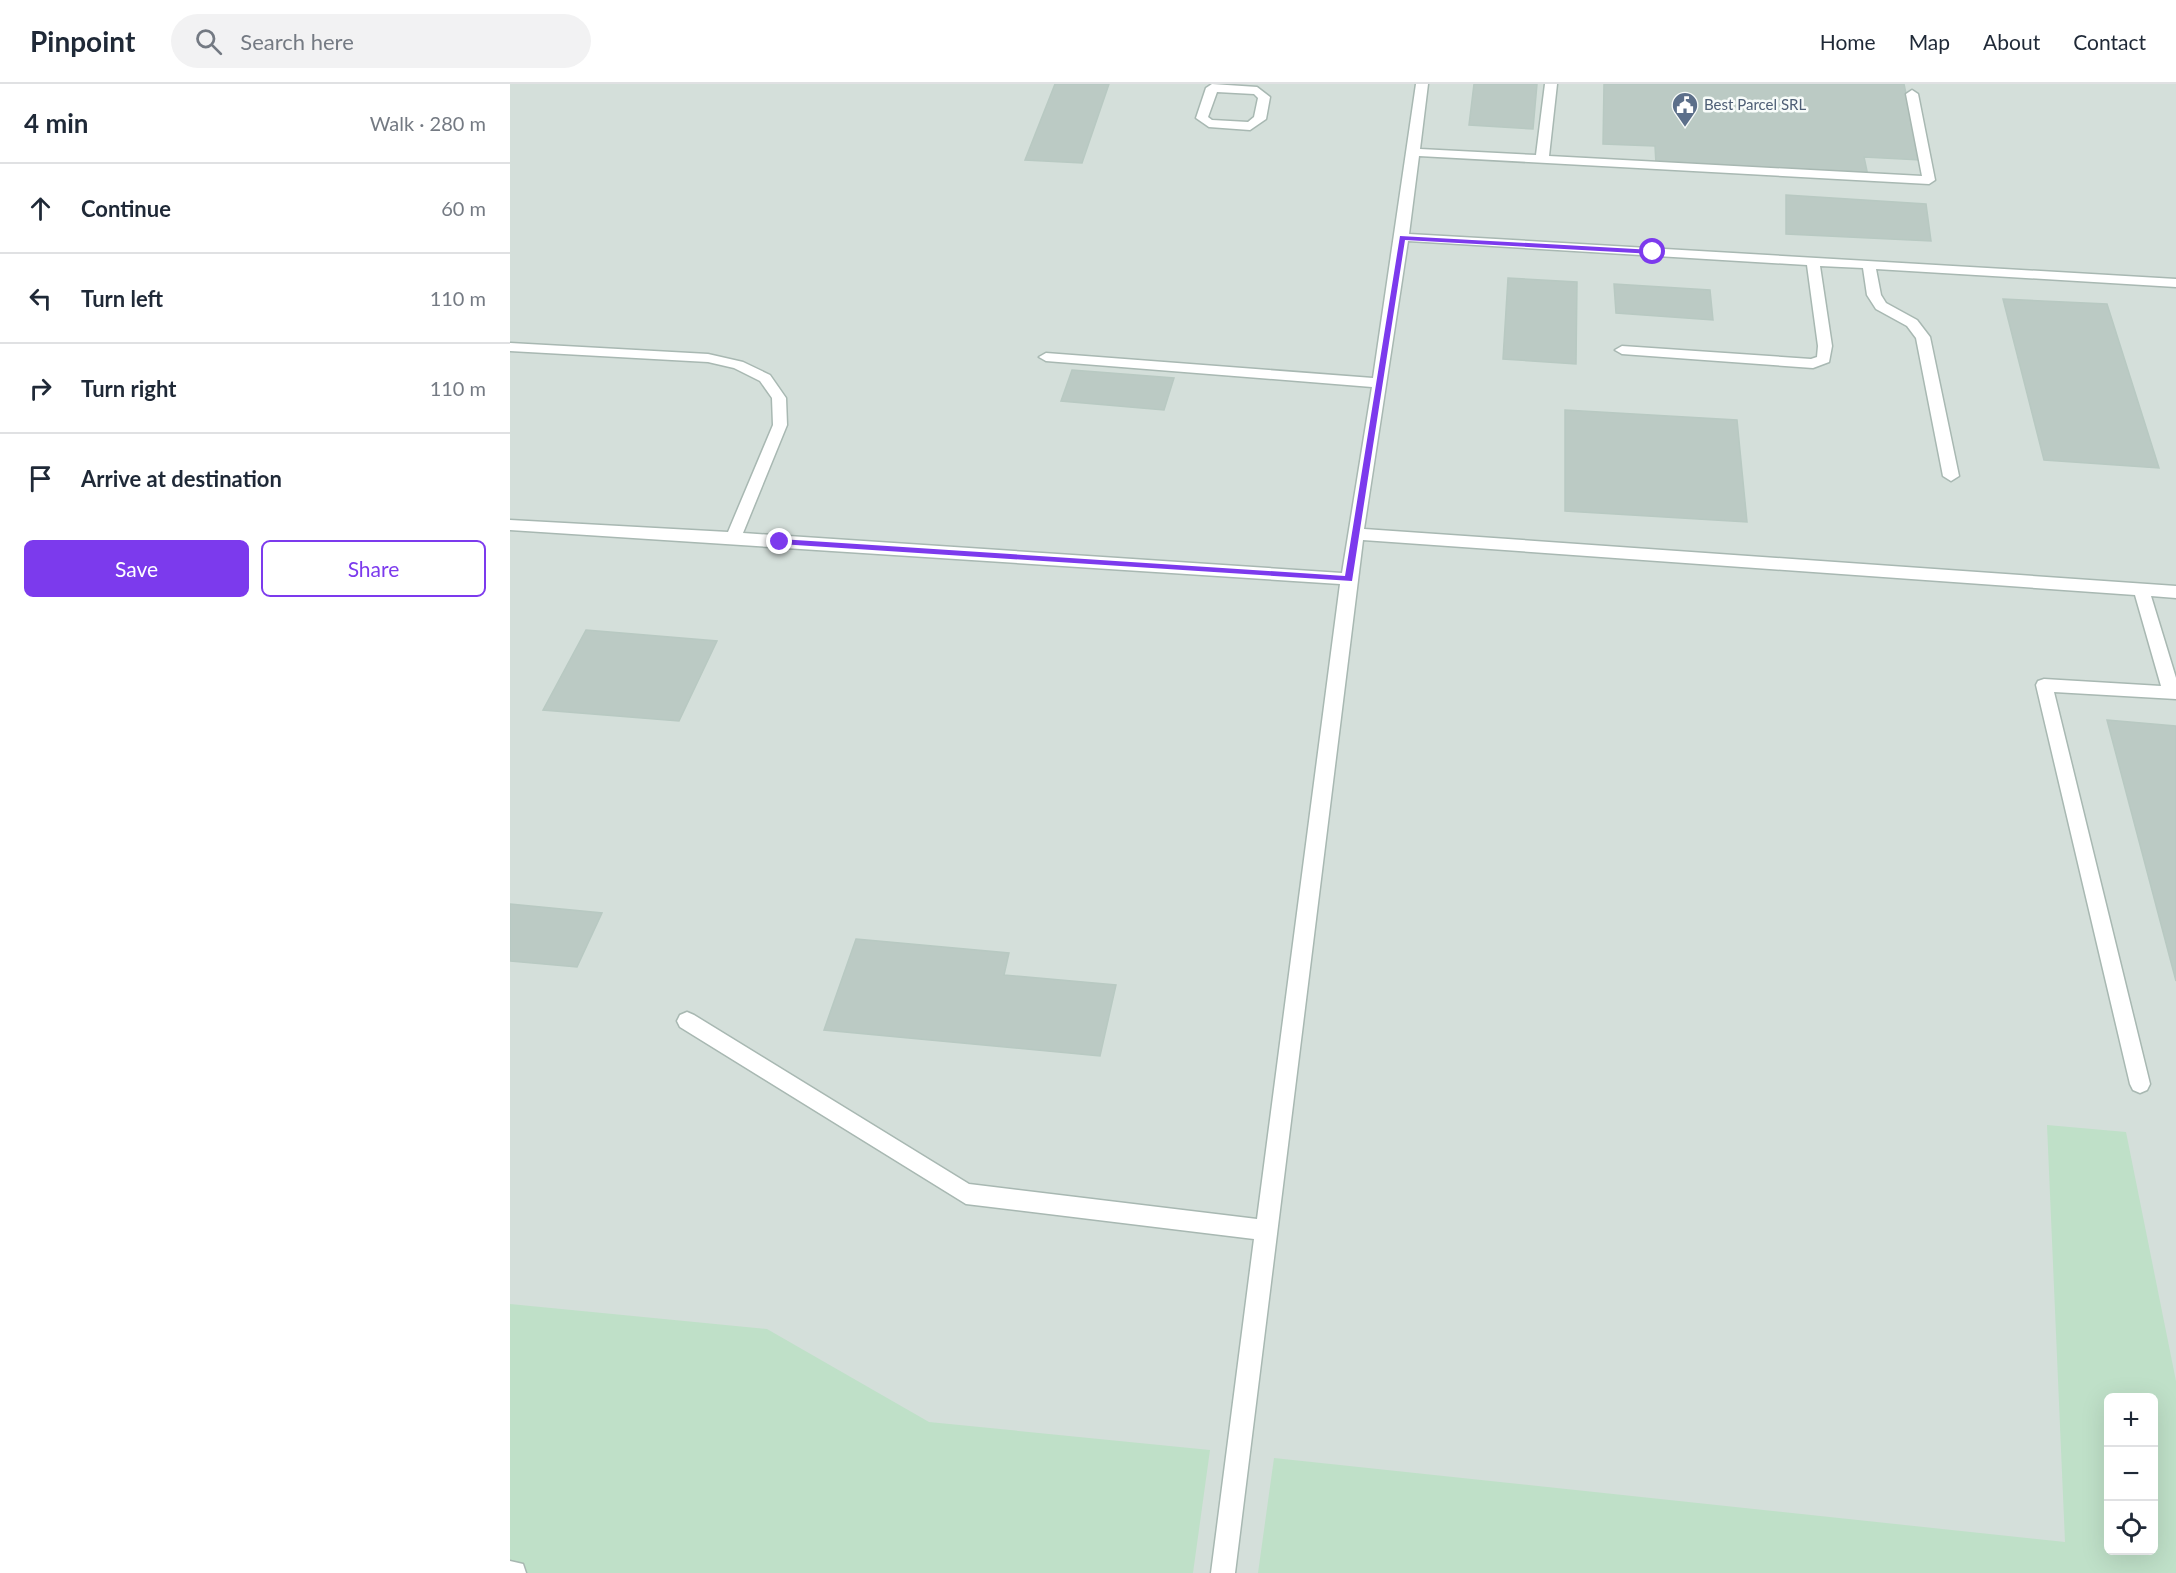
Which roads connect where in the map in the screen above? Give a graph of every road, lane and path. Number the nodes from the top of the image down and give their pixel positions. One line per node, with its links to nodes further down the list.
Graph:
1 (1422, 84): 5 (lane)
2 (1551, 84): 6 (lane)
3 (1210, 86): 3 (lane)
4 (1912, 94): 6 (lane)
5 (1413, 152): 6 (lane); 7 (lane)
6 (1542, 159)
7 (1402, 237): 8 (lane); 14 (lane)
8 (1813, 262): 9 (lane); 12 (lane)
9 (1869, 265): 10 (lane); 15 (lane)
10 (2176, 283)
11 (510, 347): 18 (lane)
12 (1622, 350)
13 (1046, 357): 14 (lane)
14 (1379, 383): 17 (lane)
15 (1951, 476)
16 (510, 525): 18 (lane)
17 (1356, 534): 19 (lane); 20 (lane)
18 (733, 538): 19 (lane)
19 (1349, 579): 25 (lane)
20 (2141, 589): 21 (lane); 22 (lane)
21 (2176, 591)
22 (2174, 693): 24 (lane)
23 (687, 1021): 25 (lane)
24 (2140, 1084)
25 (1266, 1230): 26 (lane)
26 (1223, 1573)

